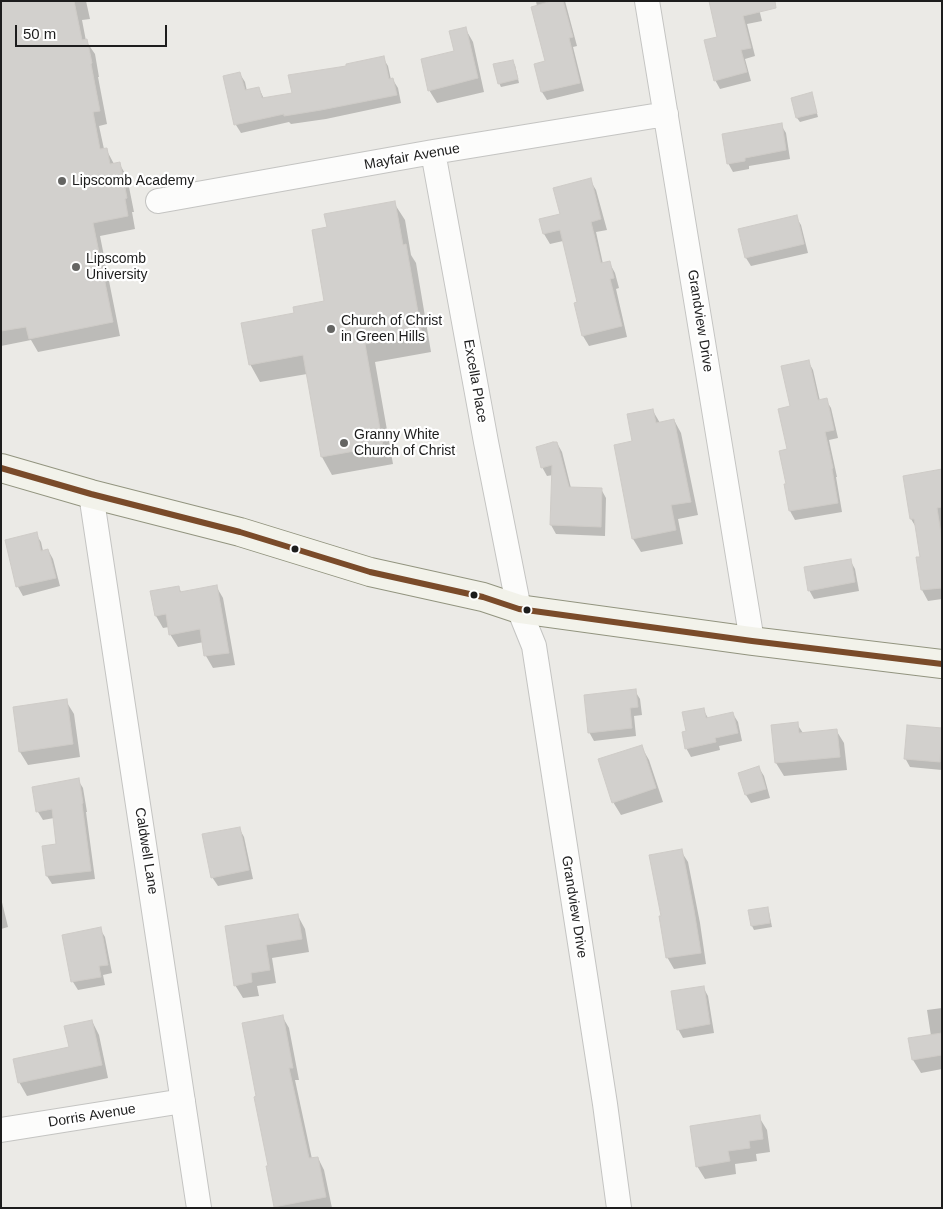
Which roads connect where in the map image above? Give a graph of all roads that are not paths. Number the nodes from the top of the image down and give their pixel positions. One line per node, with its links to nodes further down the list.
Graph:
1 (647, 1): 2 (street, Grandview Drive)
2 (666, 114): 3 (street, Mayfair Avenue); 8 (street, Grandview Drive)
3 (433, 152): 4 (street, Mayfair Avenue); 7 (street, Excella Place)
4 (158, 201)
5 (1, 468): 6 (main road)
6 (91, 494): 7 (main road); 10 (street, Caldwell Lane)
7 (519, 609): 8 (main road); 13 (street, Grandview Drive)
8 (752, 641): 9 (main road)
9 (942, 664)
10 (183, 1101): 11 (street, Dorris Avenue); 12 (street, Caldwell Lane)
11 (1, 1130)
12 (199, 1208)
13 (619, 1208)

